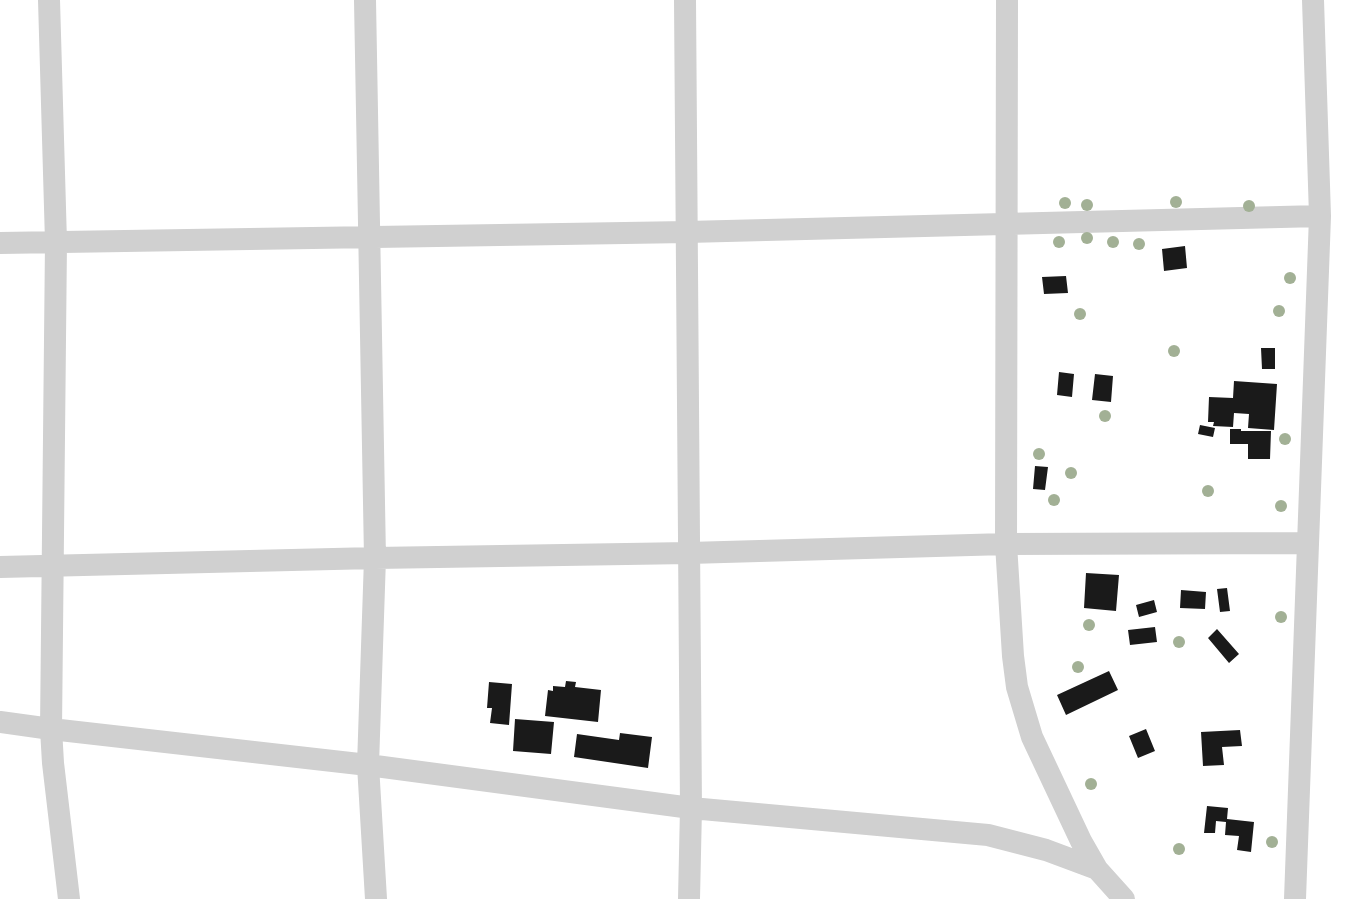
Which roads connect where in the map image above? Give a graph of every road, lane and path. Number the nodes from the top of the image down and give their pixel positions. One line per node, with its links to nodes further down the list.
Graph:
1 (49, 0): 10 (street)
2 (364, 0): 9 (street)
3 (685, 0): 8 (street)
4 (1007, 0): 7 (street)
5 (1312, 0): 6 (street)
6 (1320, 216): 7 (street); 12 (street)
7 (1007, 225): 8 (street); 13 (street)
8 (687, 232): 9 (street); 14 (street)
9 (369, 237): 10 (street); 15 (street)
10 (56, 242): 11 (street); 16 (street)
11 (0, 243)
12 (1308, 543): 13 (street); 27 (street)
13 (1006, 544): 14 (street); 22 (street)
14 (689, 553): 15 (street); 21 (street)
15 (375, 558): 16 (street); 20 (street)
16 (53, 565): 17 (street); 19 (street)
17 (0, 567)
18 (0, 722): 19 (street)
19 (51, 729): 20 (street); 23 (street)
20 (368, 765): 21 (street); 24 (street)
21 (691, 808): 22 (street); 25 (street)
22 (1097, 869): 26 (street)
23 (68, 899)
24 (376, 899)
25 (689, 899)
26 (1124, 899)
27 (1295, 899)

